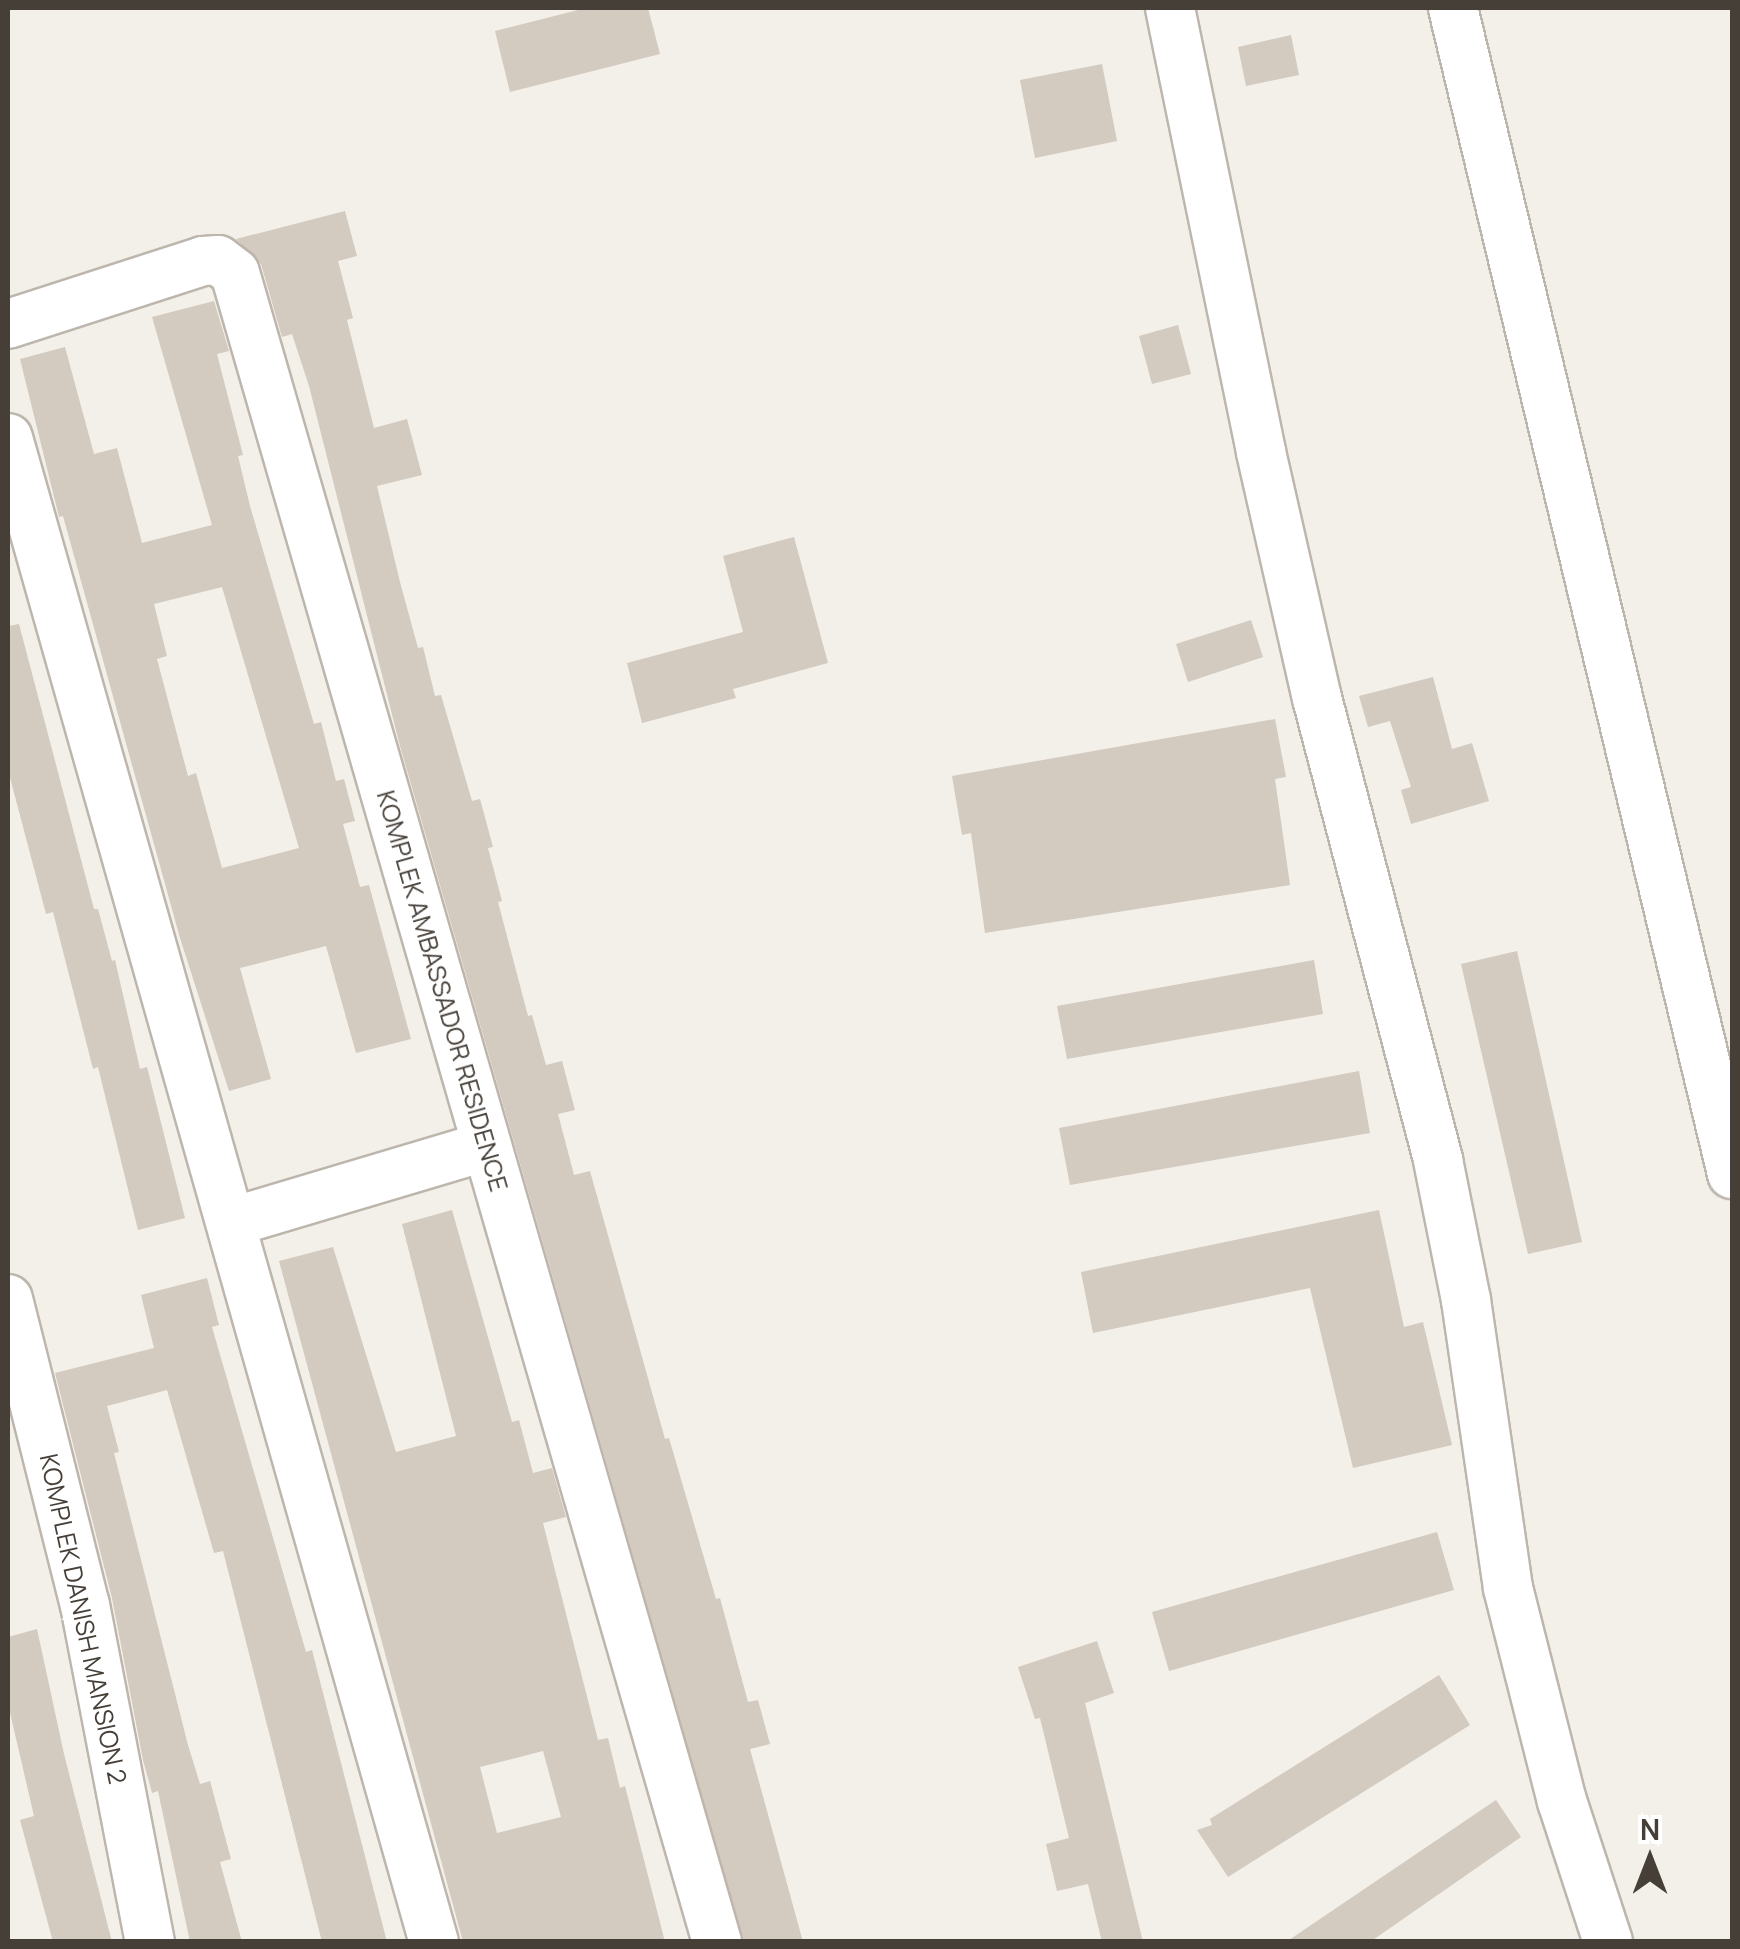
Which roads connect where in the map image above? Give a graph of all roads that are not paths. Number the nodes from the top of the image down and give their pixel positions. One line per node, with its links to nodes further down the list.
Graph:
1 (1170, 8): 12 (street)
2 (1453, 8): 6 (street)
3 (8, 324): 5 (street, KOMPLEK AMBASSADOR RESIDENCE)
4 (8, 438): 7 (street)
5 (486, 1146): 7 (street); 11 (street, KOMPLEK AMBASSADOR RESIDENCE)
6 (1732, 1174)
7 (232, 1222): 10 (street)
8 (8, 1299): 9 (street, KOMPLEK DANISH MANSION 2)
9 (150, 1942)
10 (434, 1942)
11 (717, 1942)
12 (1608, 1942)

